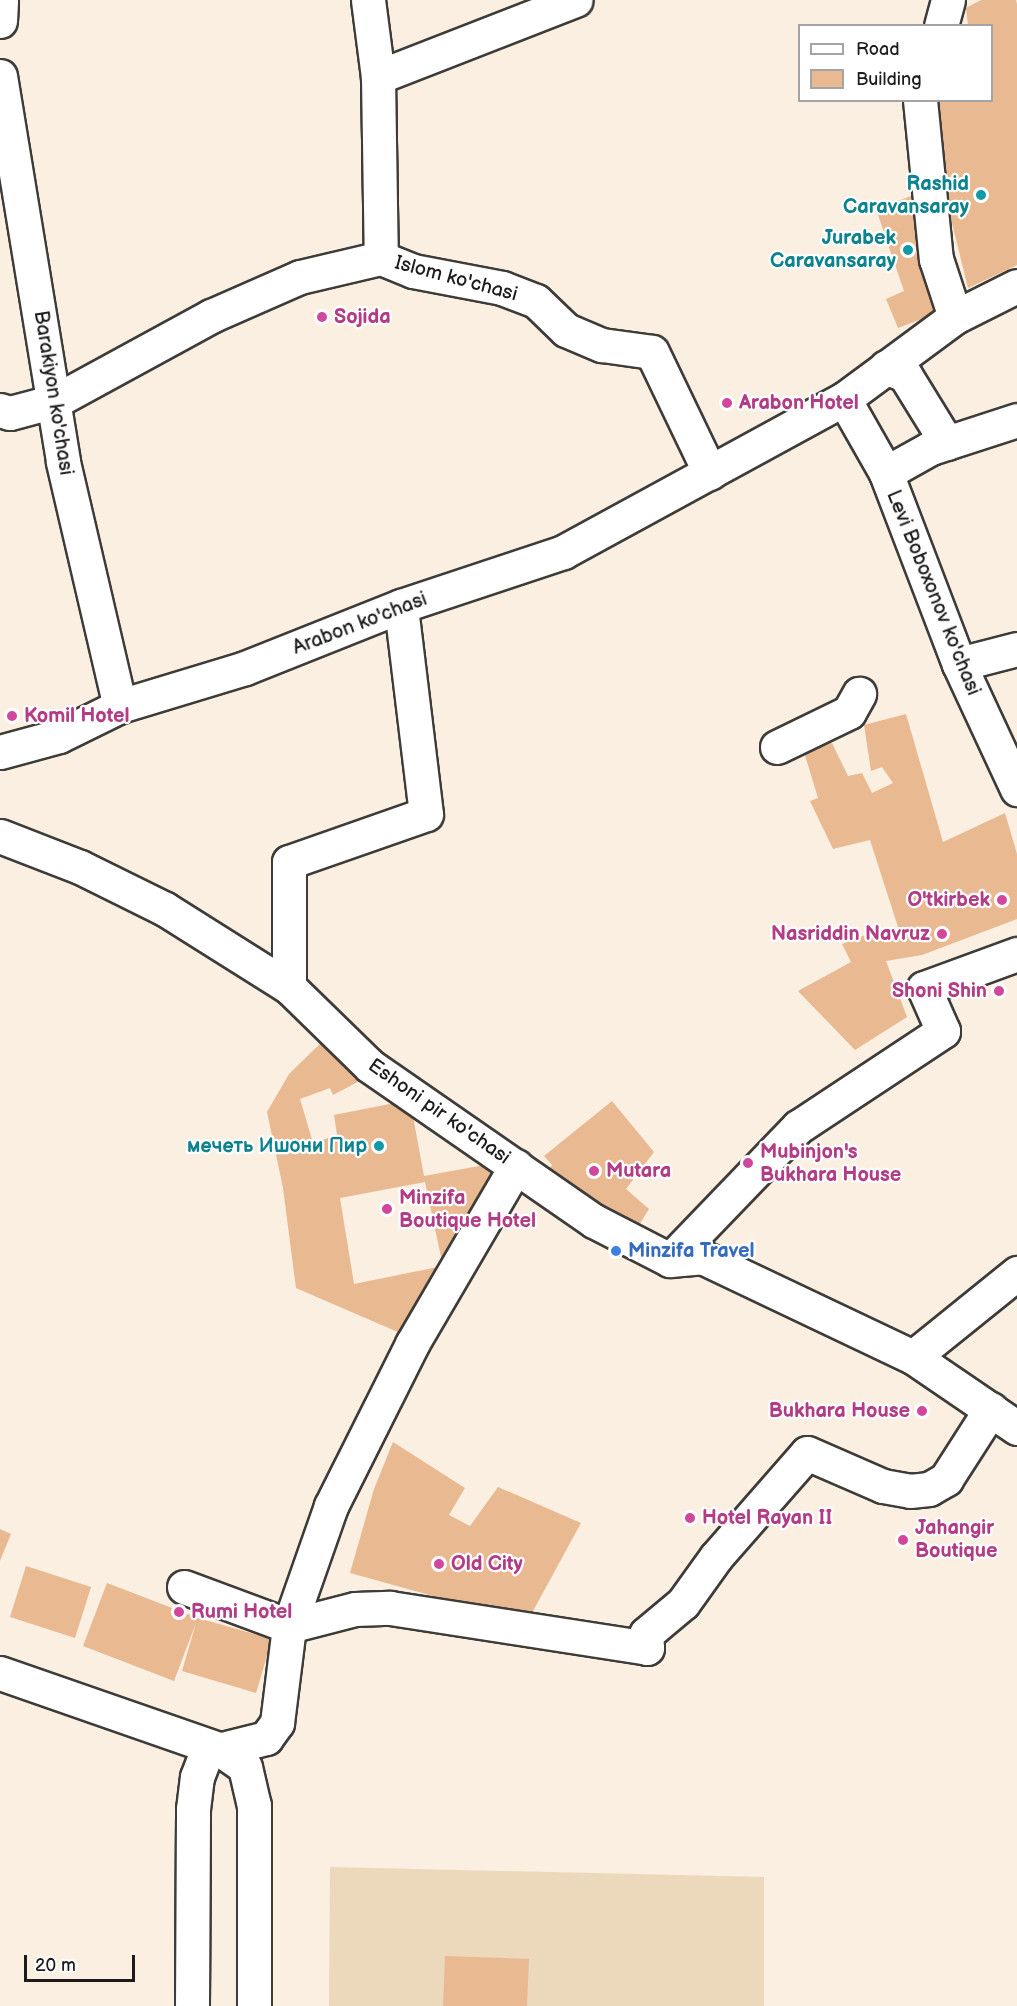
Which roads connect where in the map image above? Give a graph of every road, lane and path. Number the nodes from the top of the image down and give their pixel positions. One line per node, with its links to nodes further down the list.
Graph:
1 (1, 0): 5 (street)
2 (369, 0): 8 (street)
3 (575, 0): 8 (street)
4 (948, 0): 6 (street)
5 (0, 21)
6 (942, 24)
7 (0, 76): 15 (street, Barakiyon ko'chasi)
8 (378, 77): 10 (street)
9 (920, 102): 12 (street)
10 (381, 258): 15 (street, Islom ko'chasi); 19 (street, Islom ko'chasi)
11 (1017, 286): 12 (street, Arabon ko'chasi)
12 (955, 317): 13 (street, Arabon ko'chasi)
13 (886, 367): 14 (street, Arabon ko'chasi); 18 (street)
14 (844, 399): 19 (street, Arabon ko'chasi); 20 (street, Levi Boboxonov ko'chasi)
15 (55, 401): 16 (street, Islom ko'chasi); 25 (street, Barakiyon ko'chasi)
16 (0, 410)
17 (1017, 420): 18 (street)
18 (947, 443): 20 (street)
19 (710, 473): 21 (street, Arabon ko'chasi)
20 (886, 473): 23 (street, Levi Boboxonov ko'chasi)
21 (401, 606): 25 (street, Arabon ko'chasi); 31 (street)
22 (1017, 649): 23 (street)
23 (959, 664): 28 (street, Levi Boboxonov ko'chasi)
24 (859, 694): 26 (street)
25 (120, 706): 27 (street, Arabon ko'chasi)
26 (777, 747)
27 (0, 752)
28 (1017, 789)
29 (0, 836): 31 (street, Eshoni pir ko'chasi)
30 (1017, 954): 33 (street)
31 (289, 987): 32 (street, Eshoni pir ko'chasi)
32 (516, 1166): 33 (street, Eshoni pir ko'chasi); 39 (street)
33 (670, 1260): 35 (street)
34 (1017, 1272): 35 (street)
35 (913, 1357): 36 (street)
36 (991, 1409): 37 (street); 39 (street)
37 (1017, 1428)
38 (184, 1587): 39 (street)
39 (289, 1626): 41 (street)
40 (0, 1674): 41 (street)
41 (221, 1750): 42 (street); 43 (street)
42 (192, 2006)
43 (254, 2006)

